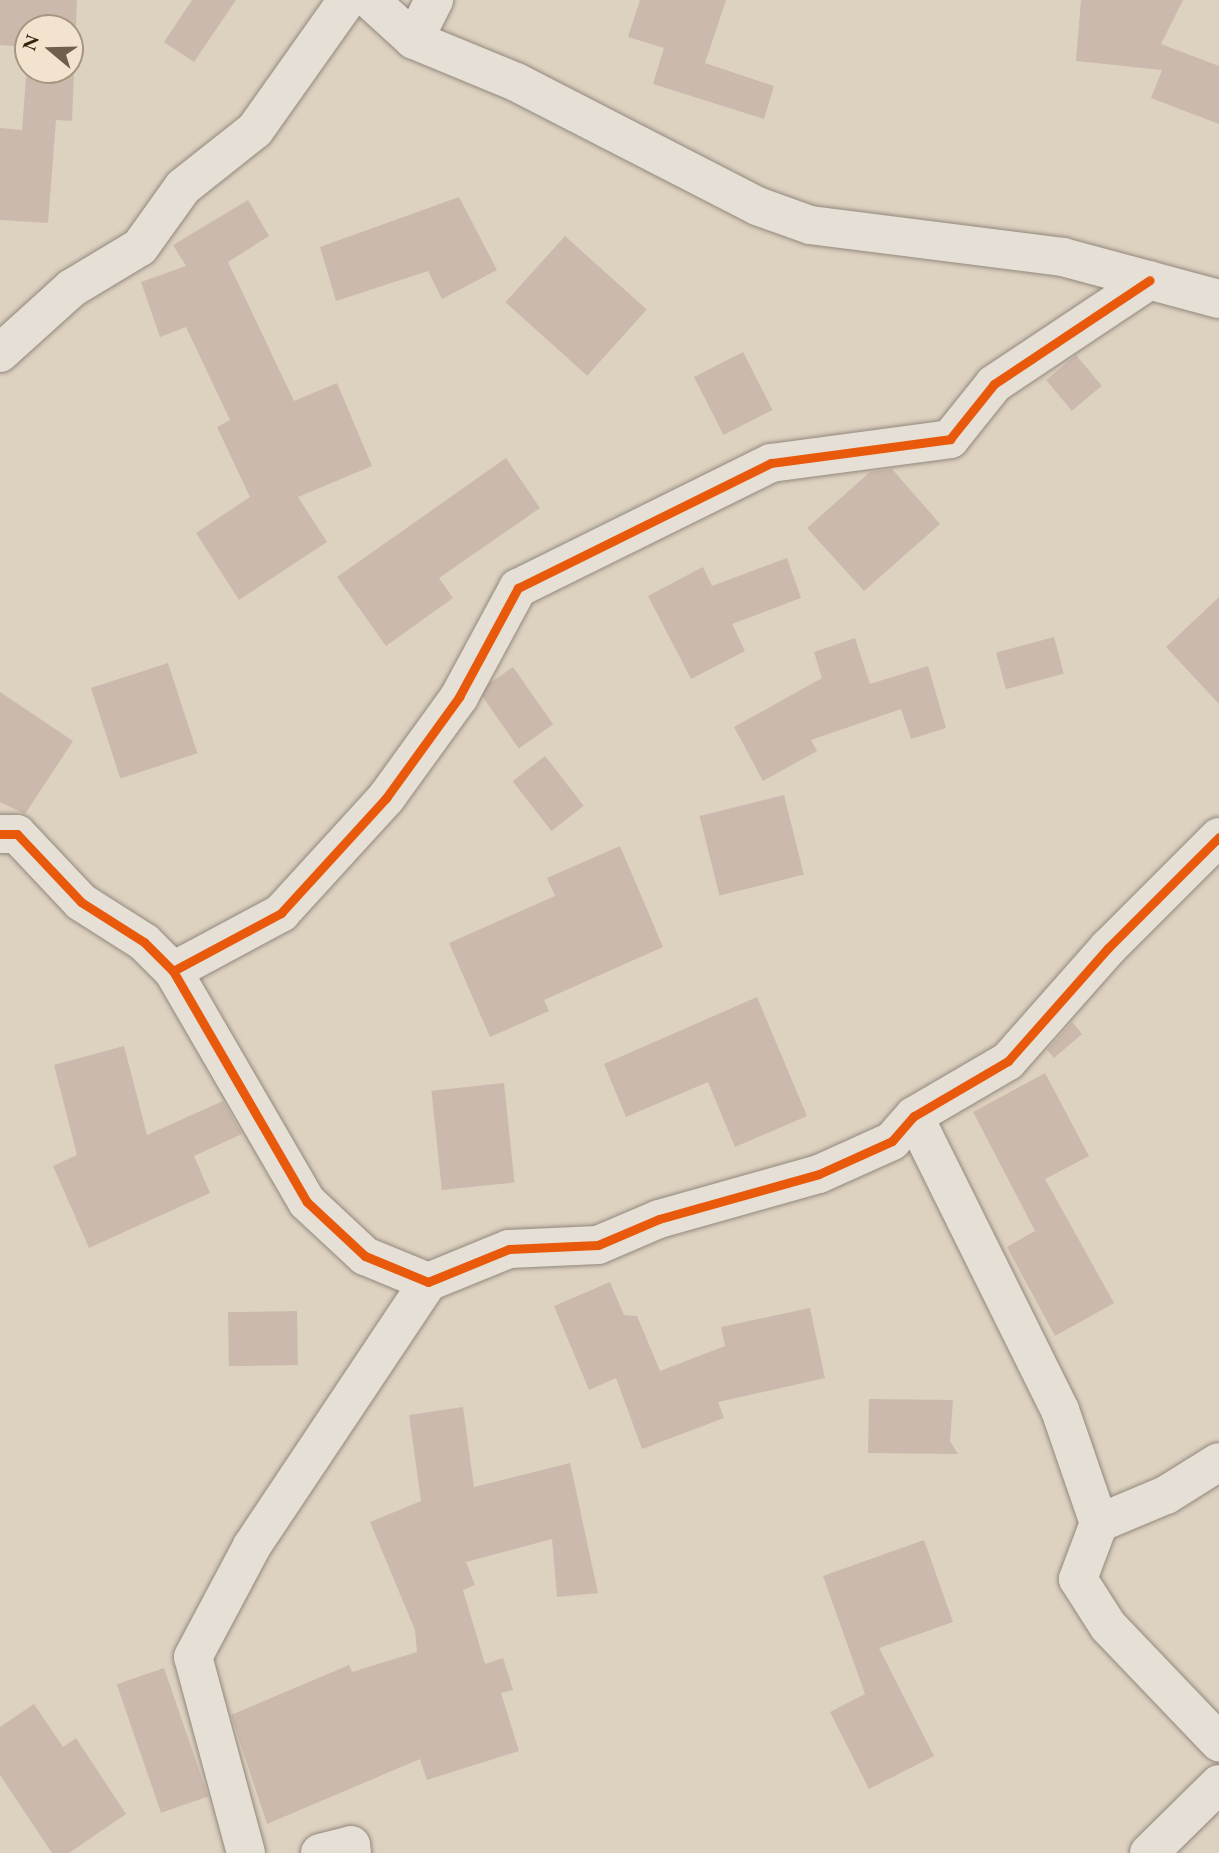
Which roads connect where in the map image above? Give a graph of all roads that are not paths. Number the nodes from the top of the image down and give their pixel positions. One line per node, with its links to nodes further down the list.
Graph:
1 (347, 0): 7 (street)
2 (370, 0): 4 (street)
3 (434, 0): 4 (street)
4 (414, 40): 5 (street)
5 (1150, 280): 6 (street); 10 (street)
6 (1219, 299)
7 (0, 353)
8 (0, 834): 10 (street)
9 (1219, 837): 11 (street)
10 (173, 971): 12 (street)
11 (914, 1116): 12 (street); 14 (street)
12 (428, 1282): 17 (street)
13 (1219, 1462): 14 (street)
14 (1099, 1523): 15 (street)
15 (1219, 1742)
16 (1219, 1784): 20 (street)
17 (246, 1853)
18 (320, 1853): 19 (street)
19 (352, 1853)
20 (1149, 1853)

